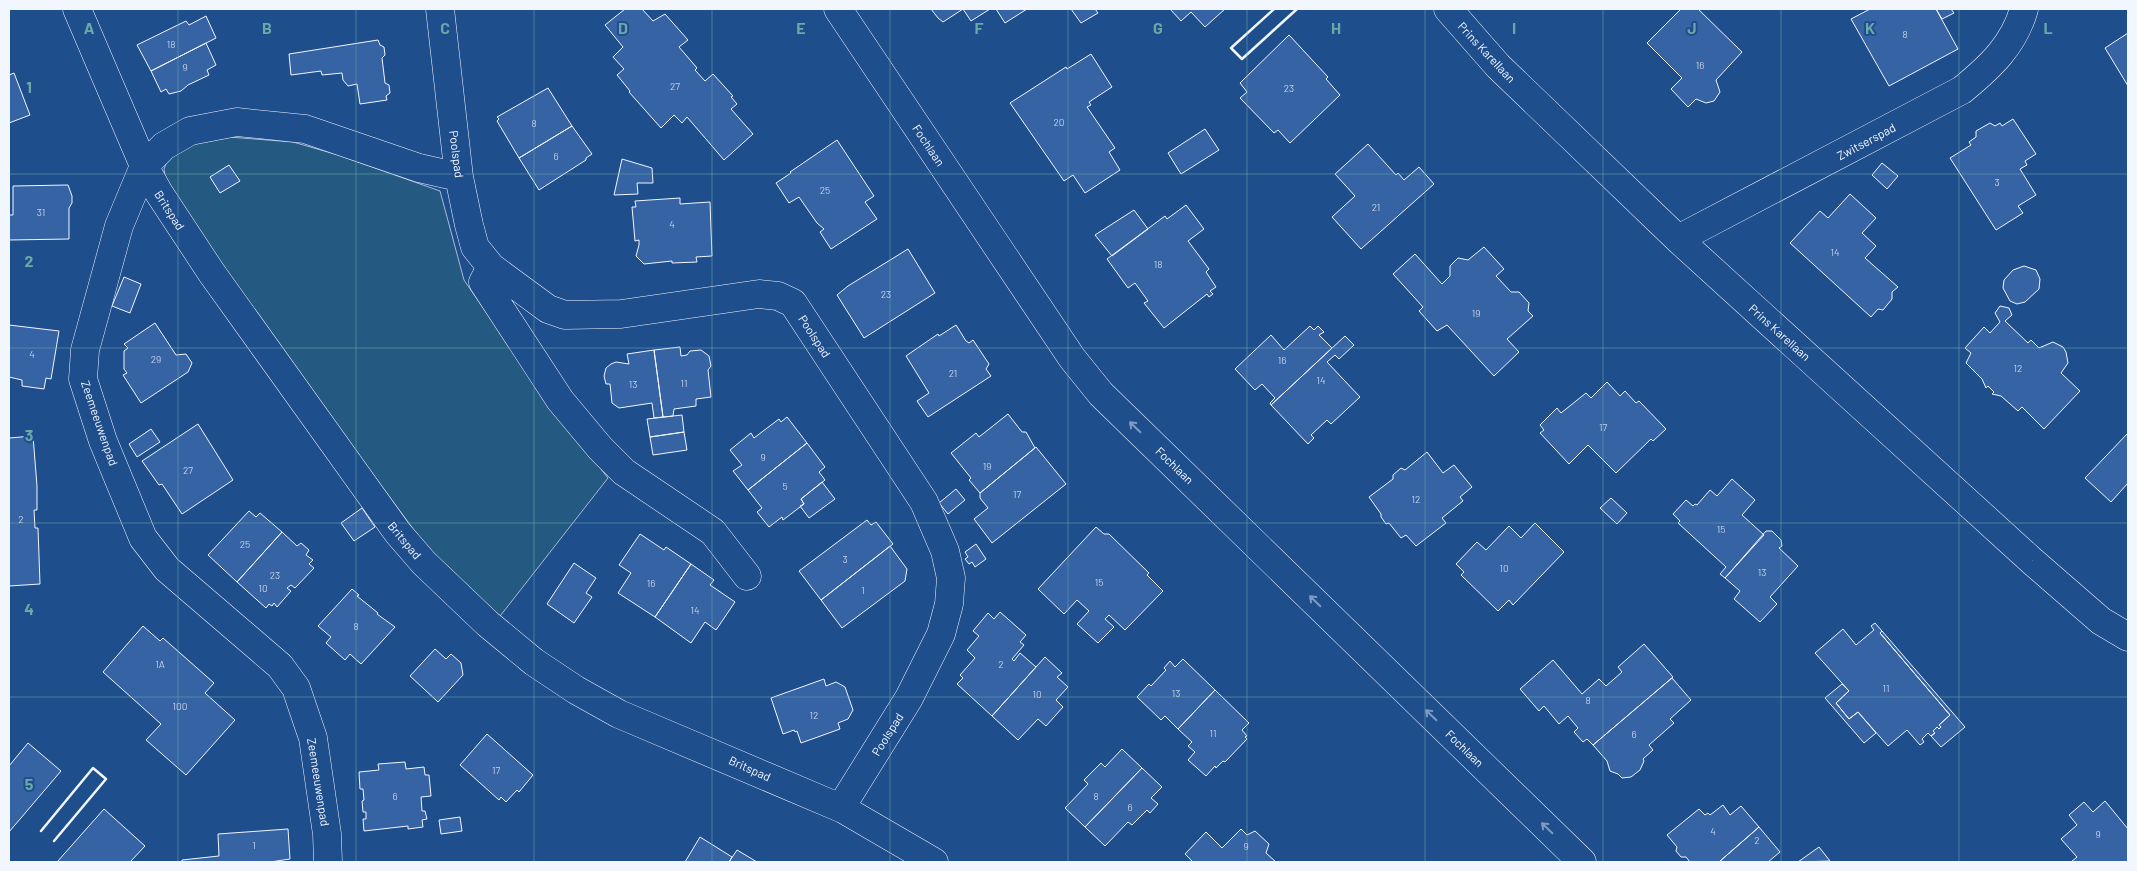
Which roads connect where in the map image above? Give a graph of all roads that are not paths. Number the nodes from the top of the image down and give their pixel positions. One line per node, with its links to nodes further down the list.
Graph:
1 (77, 9): 6 (street, Britspad)
2 (440, 9): 7 (street, Poolspad)
3 (838, 9): 15 (street, Fochlaan, one-way to 3)
4 (1448, 9): 8 (street, Prins Karellaan)
5 (2024, 9): 8 (street, Zwitserspad)
6 (144, 166): 7 (street, Zeemeeuwenpad); 12 (street, Britspad); 13 (street, Zeemeeuwenpad)
7 (459, 177): 9 (street, Poolspad)
8 (1678, 239): 11 (street, Prins Karellaan)
9 (491, 267): 10 (street); 12 (street, Poolspad)
10 (747, 576)
11 (2128, 637)
12 (843, 808): 14 (street, Britspad)
13 (328, 862)
14 (934, 862)
15 (1582, 862)

